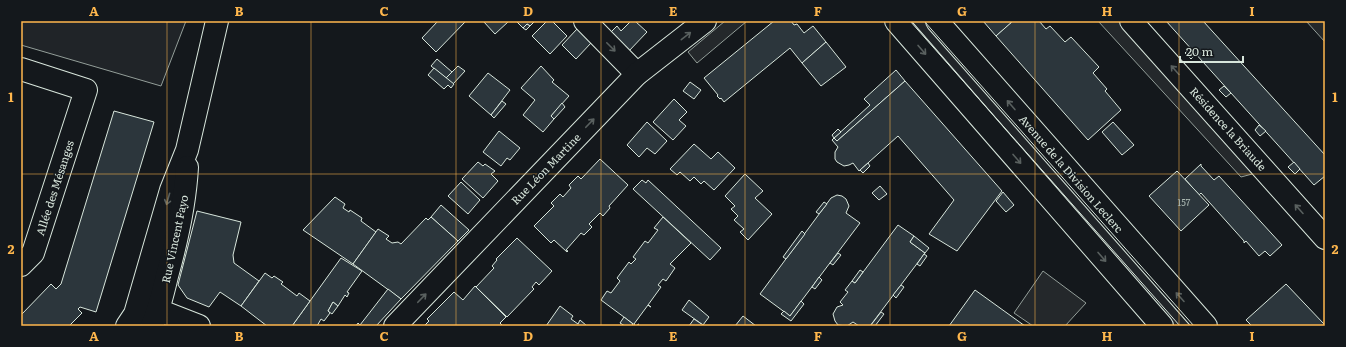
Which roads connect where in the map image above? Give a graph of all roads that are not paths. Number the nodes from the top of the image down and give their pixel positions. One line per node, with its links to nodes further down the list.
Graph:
1 (217, 21): 11 (street, Rue Vincent Fayo)
2 (585, 21): 8 (street, one-way to 8)
3 (705, 21): 8 (street, Rue Léon Martine, one-way to 3)
4 (896, 21): 14 (street, one-way to 14)
5 (937, 21): 15 (street, Avenue de la Division Leclerc, one-way to 5)
6 (1131, 21): 9 (street, Résidence la Briaude, one-way to 6)
7 (21, 70): 10 (street, Allée des Mésanges)
8 (637, 74): 13 (street, Rue Léon Martine, one-way to 8)
9 (1325, 238)
10 (21, 265)
11 (143, 320): 12 (street)
12 (198, 326)
13 (396, 326)
14 (1162, 326)
15 (1206, 326)

